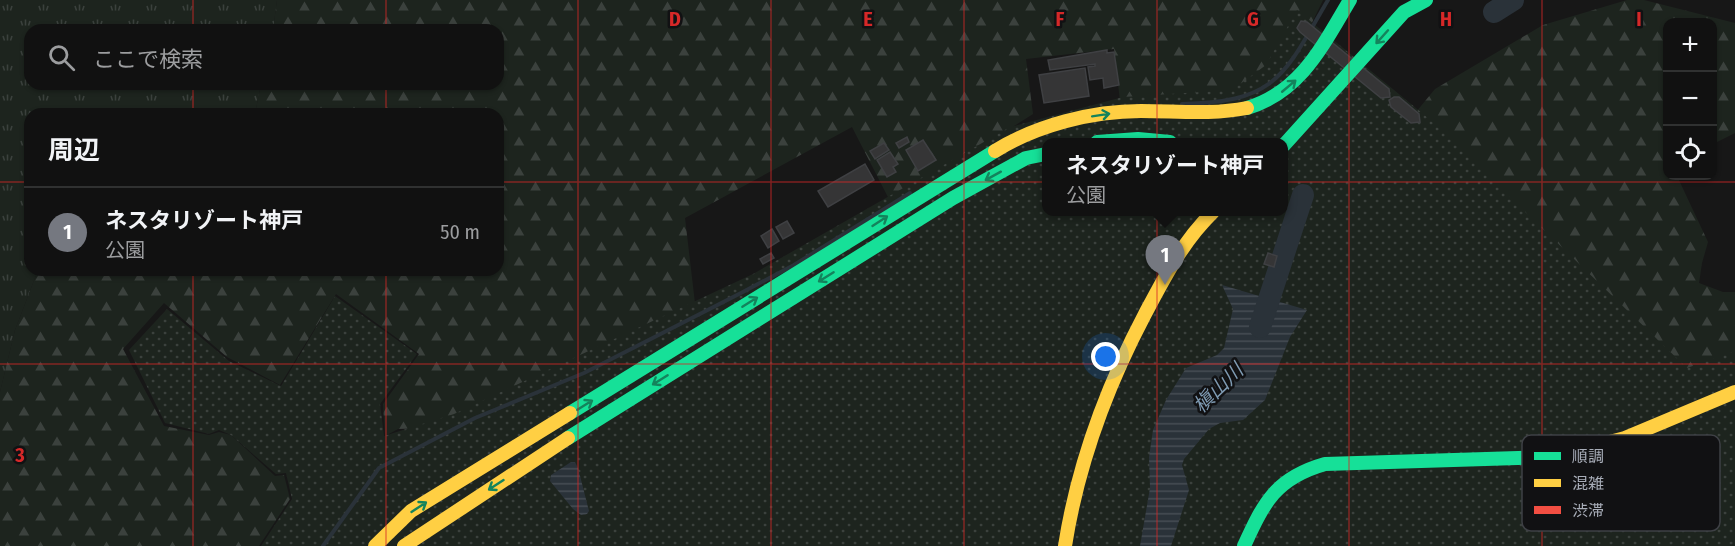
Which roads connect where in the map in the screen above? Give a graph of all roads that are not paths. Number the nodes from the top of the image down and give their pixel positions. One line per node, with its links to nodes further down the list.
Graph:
1 (1350, 0): 9 (street, one-way to 1)
2 (1426, 0): 3 (street, one-way to 3)
3 (1288, 141)
4 (1042, 155): 10 (street, one-way to 10)
5 (1208, 216): 11 (street)
6 (1735, 392): 7 (street)
7 (1631, 435)
8 (1522, 458): 12 (street)
9 (375, 546)
10 (404, 546)
11 (1065, 546)
12 (1244, 546)

